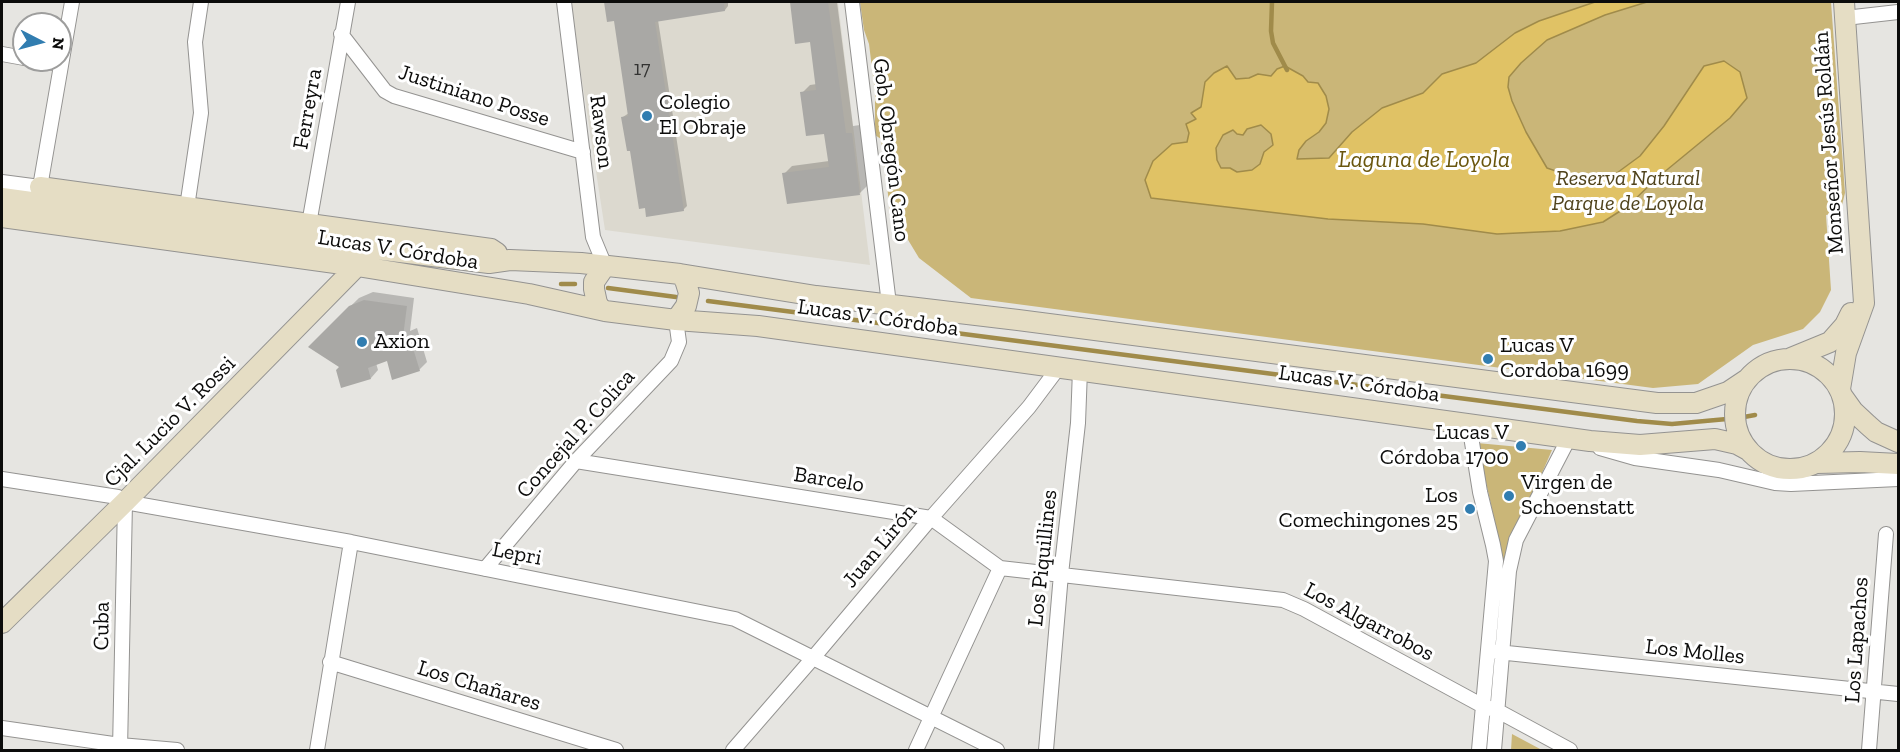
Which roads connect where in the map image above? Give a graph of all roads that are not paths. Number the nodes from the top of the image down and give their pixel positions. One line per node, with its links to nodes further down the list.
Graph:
1 (201, 2): 13 (street)
2 (348, 2): 7 (street, Ferreyra)
3 (564, 2): 9 (street, Rawson)
4 (852, 2): 21 (street, Gob. Obregón Cano)
5 (1844, 10): 6 (street); 20 (main road, Monseñor Jesús Roldán)
6 (1899, 12)
7 (341, 34): 9 (street, Justiniano Posse); 15 (street, Ferreyra)
8 (60, 72): 11 (street)
9 (583, 152): 18 (street, Rawson)
10 (2, 182): 11 (street)
11 (40, 187): 13 (main road, Lucas V. Córdoba)
12 (2, 198): 16 (main road, Lucas V. Córdoba)
13 (186, 207): 15 (main road, Lucas V. Córdoba)
14 (2, 217): 16 (main road, Lucas V. Córdoba)
15 (309, 224): 17 (main road, Lucas V. Córdoba)
16 (358, 257): 17 (main road, Lucas V. Córdoba); 22 (main road, Lucas V. Córdoba); 38 (main road, Cjal. Lucio V. Rossi)
17 (510, 260): 18 (main road, Lucas V. Córdoba)
18 (605, 266): 19 (main road, Lucas V. Córdoba); 22 (main road)
19 (680, 274): 21 (main road, Lucas V. Córdoba); 23 (main road)
20 (1862, 282): 24 (main road, Lucas V. Córdoba); 28 (main road, Monseñor Jesús Roldán)
21 (889, 304): 27 (main road, Lucas V. Córdoba)
22 (606, 311): 23 (main road, Lucas V. Córdoba)
23 (676, 320): 25 (main road, Lucas V. Córdoba); 33 (street, Concejal P. Colica)
24 (1791, 358): 27 (main road, Lucas V. Córdoba); 28 (main road)
25 (1059, 367): 26 (main road, Lucas V. Córdoba); 39 (street, Juan Lirón)
26 (1080, 370): 29 (main road, Lucas V. Córdoba); 45 (street, Los Piquillines)
27 (1746, 380): 32 (main road)
28 (1842, 393): 31 (main road); 34 (main road)
29 (1469, 424): 30 (main road, Lucas V. Córdoba); 47 (street)
30 (1569, 438): 32 (main road, Lucas V. Córdoba); 37 (street); 48 (street)
31 (1899, 442)
32 (1748, 450): 34 (main road, Lucas V. Córdoba)
33 (576, 461): 39 (street, Barcelo); 43 (street, Concejal P. Colica)
34 (1817, 463): 35 (main road, Lucas V. Córdoba)
35 (1899, 464)
36 (2, 478): 38 (street, Lepri)
37 (1899, 479)
38 (125, 502): 41 (street, Lepri); 46 (main road, Cjal. Lucio V. Rossi); 57 (street, Cuba)
39 (931, 518): 44 (street, Barcelo); 49 (street, Juan Lirón)
40 (1886, 534): 42 (street, Los Lapachos)
41 (351, 542): 43 (street, Lepri); 50 (street)
42 (1892, 552): 51 (street, Los Lapachos)
43 (485, 568): 49 (street, Lepri)
44 (1000, 568): 45 (street); 55 (street)
45 (1061, 574): 53 (street, Los Algarrobos); 64 (street, Los Piquillines)
46 (2, 623)
47 (1488, 651): 48 (street, Los Molles); 53 (street)
48 (1503, 653): 51 (street, Los Molles); 54 (street)
49 (813, 658): 55 (street, Lepri); 61 (street, Juan Lirón)
50 (330, 662): 59 (street); 60 (street, Los Chañares)
51 (1874, 692): 52 (street, Los Molles); 68 (street, Los Lapachos)
52 (1899, 694)
53 (1483, 706): 54 (street, Los Algarrobos); 65 (street)
54 (1498, 711): 66 (street); 67 (street, Los Algarrobos)
55 (931, 717): 62 (street); 63 (street, Lepri)
56 (2, 728): 57 (street)
57 (120, 748): 58 (street)
58 (177, 750)
59 (317, 750)
60 (616, 750)
61 (733, 750)
62 (916, 750)
63 (997, 750)
64 (1046, 750)
65 (1479, 750)
66 (1494, 750)
67 (1570, 750)
68 (1869, 750)

